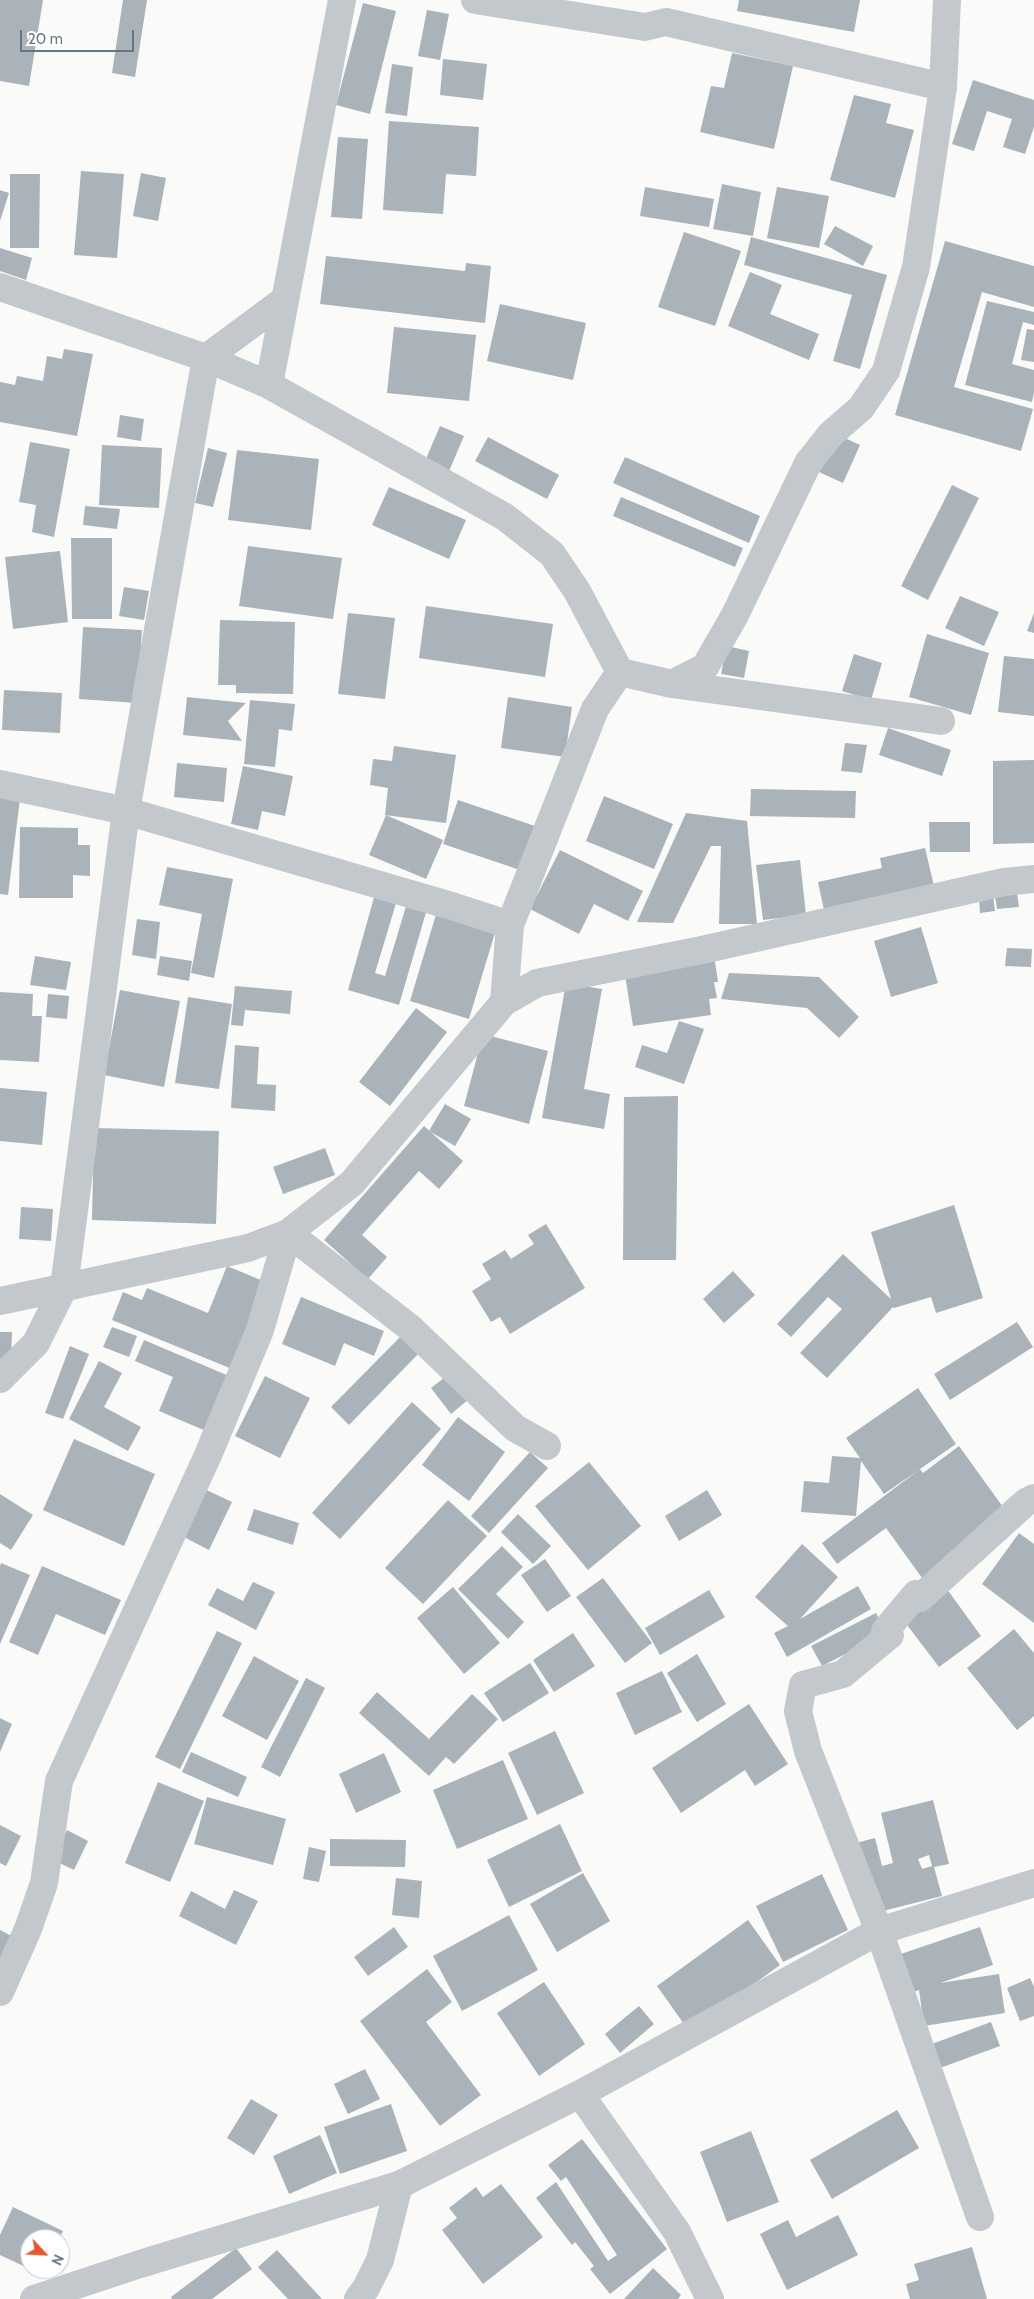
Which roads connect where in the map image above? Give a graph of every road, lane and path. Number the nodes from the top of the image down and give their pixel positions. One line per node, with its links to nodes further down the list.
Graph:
1 (342, 0): 6 (street)
2 (476, 0): 4 (street)
3 (947, 0): 4 (street)
4 (942, 87): 10 (street)
5 (0, 286): 7 (street)
6 (283, 301): 7 (street); 8 (street)
7 (206, 358): 8 (street); 13 (street)
8 (268, 385): 9 (street)
9 (620, 672): 10 (street); 15 (street)
10 (672, 684): 11 (street)
11 (940, 721)
12 (0, 784): 13 (street)
13 (126, 811): 15 (street); 18 (street)
14 (1034, 879): 16 (street)
15 (510, 926): 16 (street)
16 (504, 1002): 17 (street)
17 (288, 1233): 18 (street); 21 (street); 25 (street)
18 (64, 1287): 19 (street); 20 (street)
19 (0, 1301)
20 (0, 1378)
21 (547, 1446)
22 (1034, 1498): 24 (street)
23 (1034, 1883): 24 (street)
24 (879, 1931): 26 (street); 28 (street)
25 (0, 1992)
26 (580, 2094): 27 (street); 31 (street)
27 (399, 2185): 29 (street); 30 (street)
28 (980, 2217)
29 (34, 2299)
30 (358, 2299)
31 (710, 2299)

